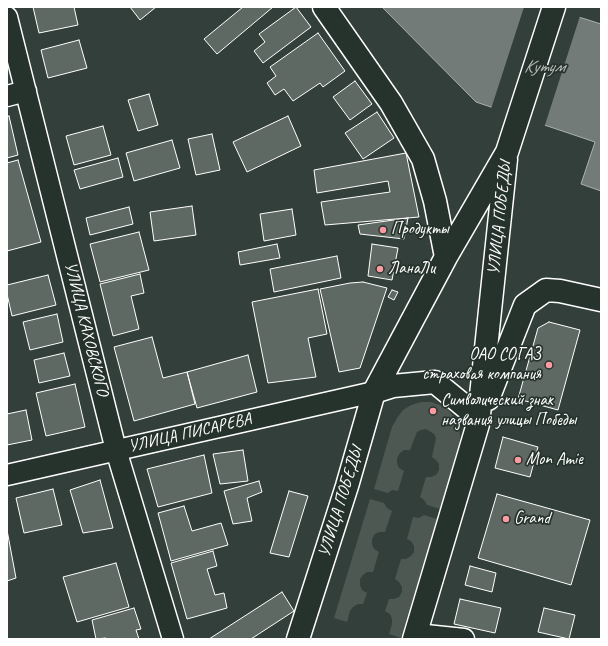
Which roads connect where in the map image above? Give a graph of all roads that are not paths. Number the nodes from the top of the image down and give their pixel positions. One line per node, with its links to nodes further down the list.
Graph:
1 (324, 7): 7 (main road)
2 (554, 7): 6 (main road)
3 (7, 17): 4 (street, УЛИЦА КАХОВСКОГО)
4 (26, 91): 5 (street); 11 (street, УЛИЦА КАХОВСКОГО)
5 (7, 96)
6 (507, 152): 7 (main road, УЛИЦА ПОБЕДЫ); 10 (main road, УЛИЦА ПОБЕДЫ)
7 (446, 257): 9 (main road, УЛИЦА ПОБЕДЫ)
8 (601, 300): 10 (main road)
9 (374, 392): 10 (main road); 11 (street, УЛИЦА ПИСАРЕВА); 15 (main road, УЛИЦА ПОБЕДЫ)
10 (478, 424): 13 (main road, УЛИЦА ПОБЕДЫ)
11 (116, 450): 12 (street, УЛИЦА ПИСАРЕВА); 14 (street, УЛИЦА КАХОВСКОГО)
12 (7, 475)
13 (415, 636): 16 (street)
14 (173, 639)
15 (298, 639)
16 (464, 639)

